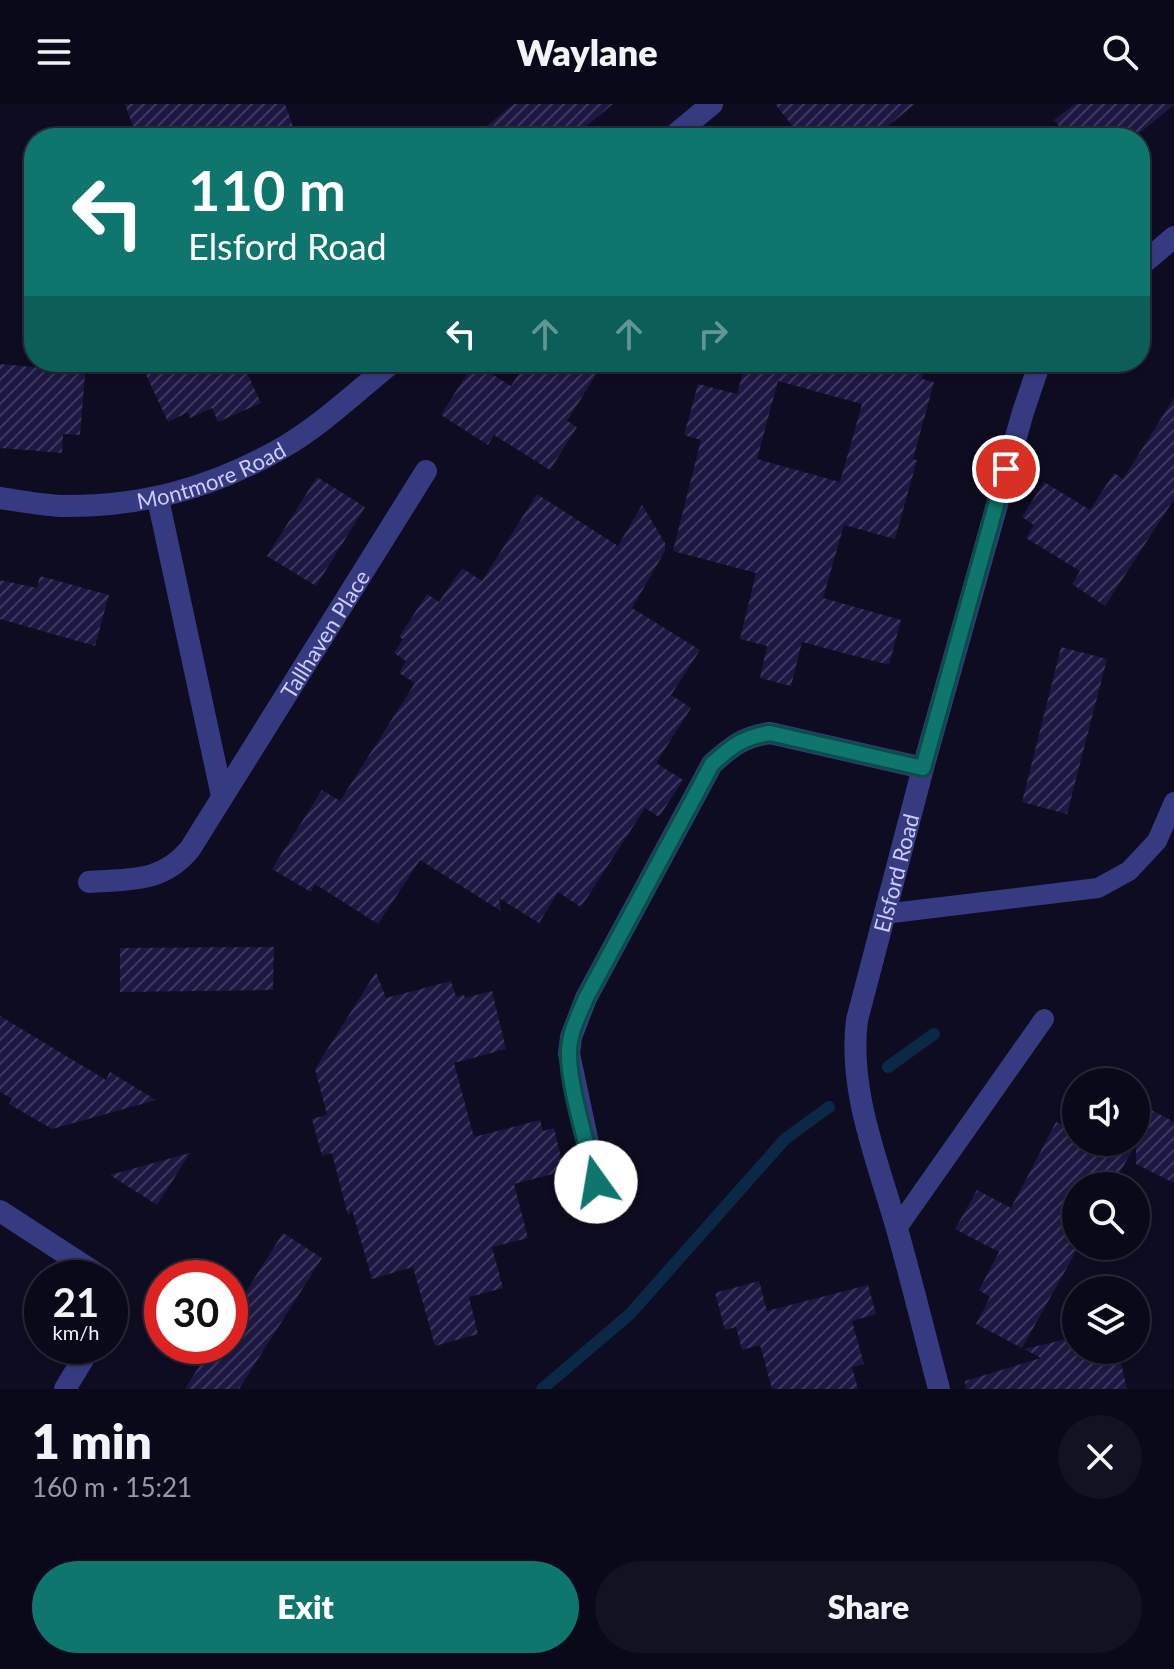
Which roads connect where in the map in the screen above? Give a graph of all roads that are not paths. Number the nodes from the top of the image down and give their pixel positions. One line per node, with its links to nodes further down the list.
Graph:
1 (712, 104): 2 (street)
2 (683, 128)
3 (1174, 237): 4 (street)
4 (1150, 257)
5 (380, 372): 9 (street, Montmore Road)
6 (1037, 372): 10 (street, Elsford Road)
7 (426, 471): 11 (street, Tallhaven Place)
8 (0, 498): 9 (street, Montmore Road)
9 (158, 499): 11 (street)
10 (923, 768): 14 (street, Elsford Road); 16 (street)
11 (222, 796): 13 (street, Tallhaven Place)
12 (1174, 802): 14 (lane)
13 (89, 882)
14 (884, 914): 18 (street, Elsford Road)
15 (1044, 1019): 18 (lane)
16 (602, 1208)
17 (0, 1211): 19 (street)
18 (897, 1228): 22 (street, Elsford Road)
19 (75, 1260)
20 (80, 1364): 21 (street)
21 (65, 1389)
22 (939, 1389)

